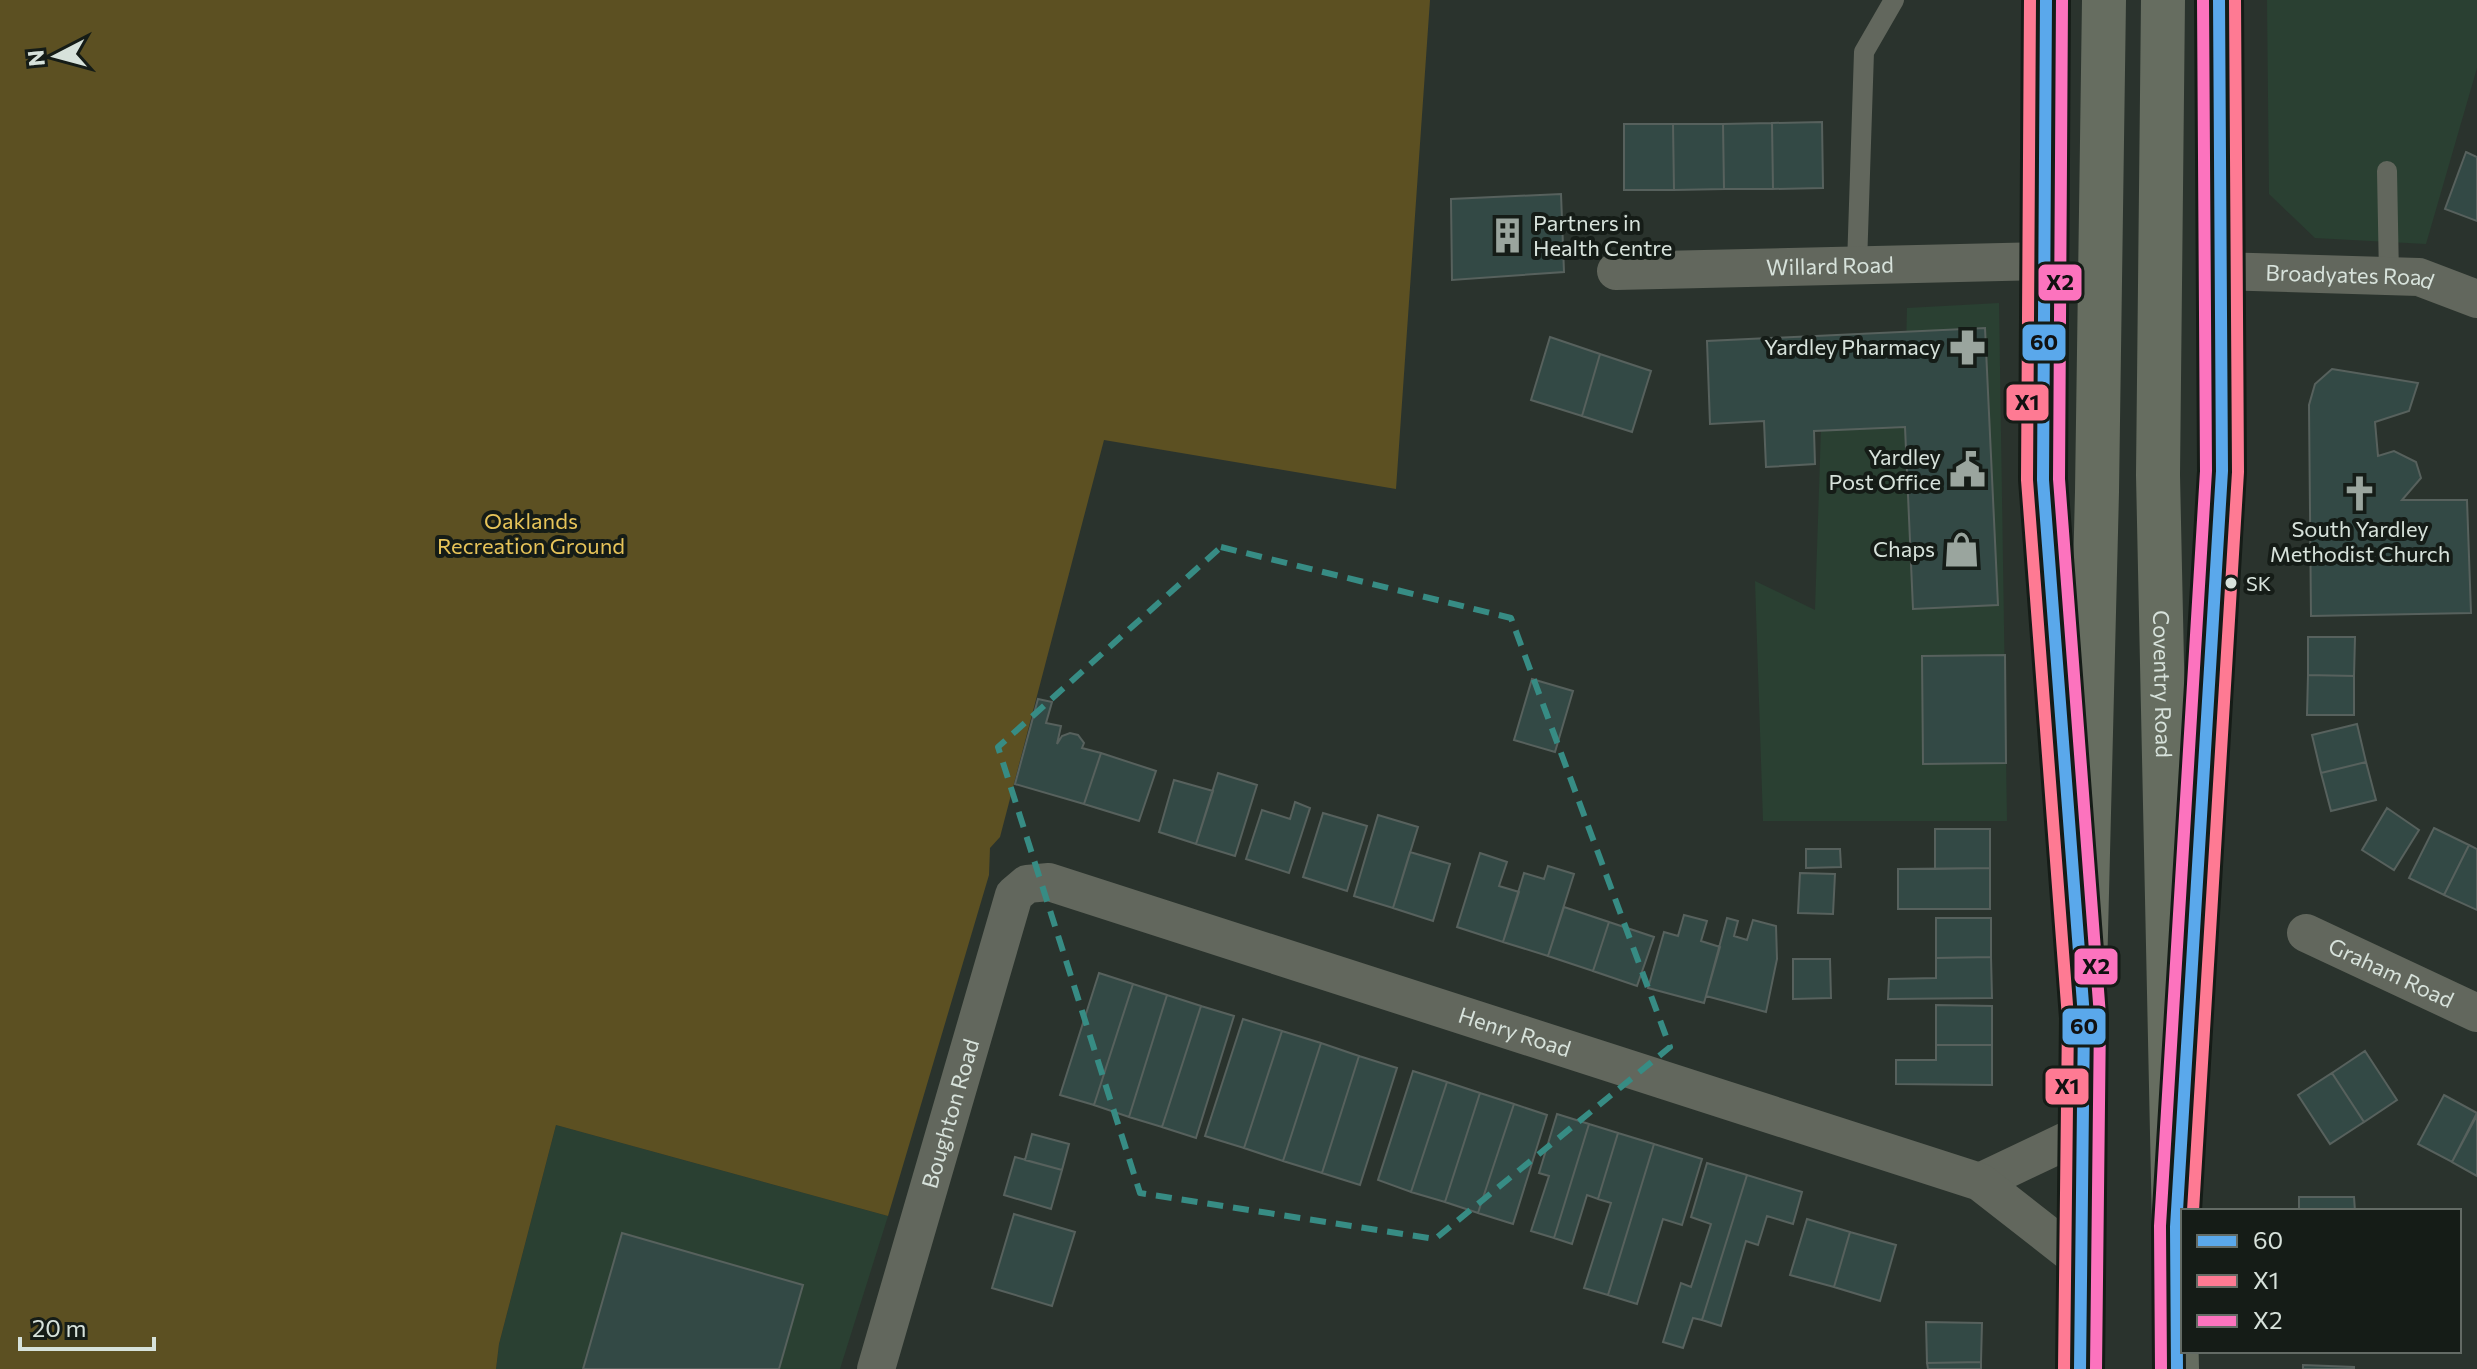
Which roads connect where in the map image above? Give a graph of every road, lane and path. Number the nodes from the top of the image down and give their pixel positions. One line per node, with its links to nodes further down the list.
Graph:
1 (1894, 0): 8 (lane)
2 (2046, 0): 7 (highway)
3 (2104, 0): 16 (highway)
4 (2163, 0): 19 (highway, Coventry Road)
5 (2219, 0): 10 (highway)
6 (2387, 171): 11 (lane)
7 (2043, 261): 8 (street, Willard Road); 16 (highway)
8 (1857, 265): 9 (street, Willard Road)
9 (1616, 271)
10 (2218, 271): 11 (street, Broadyates Road); 19 (highway)
11 (2389, 276): 12 (street, Broadyates Road)
12 (2477, 299)
13 (1049, 882): 18 (street, Henry Road); 21 (street, Boughton Road)
14 (2306, 933): 15 (street, Graham Road)
15 (2477, 1013)
16 (2084, 1017): 17 (highway)
17 (2081, 1134): 18 (street); 20 (highway)
18 (1980, 1182): 20 (street, Henry Road)
19 (2176, 1227): 23 (highway, Coventry Road)
20 (2081, 1261): 22 (highway)
21 (876, 1369)
22 (2080, 1369)
23 (2177, 1369)

